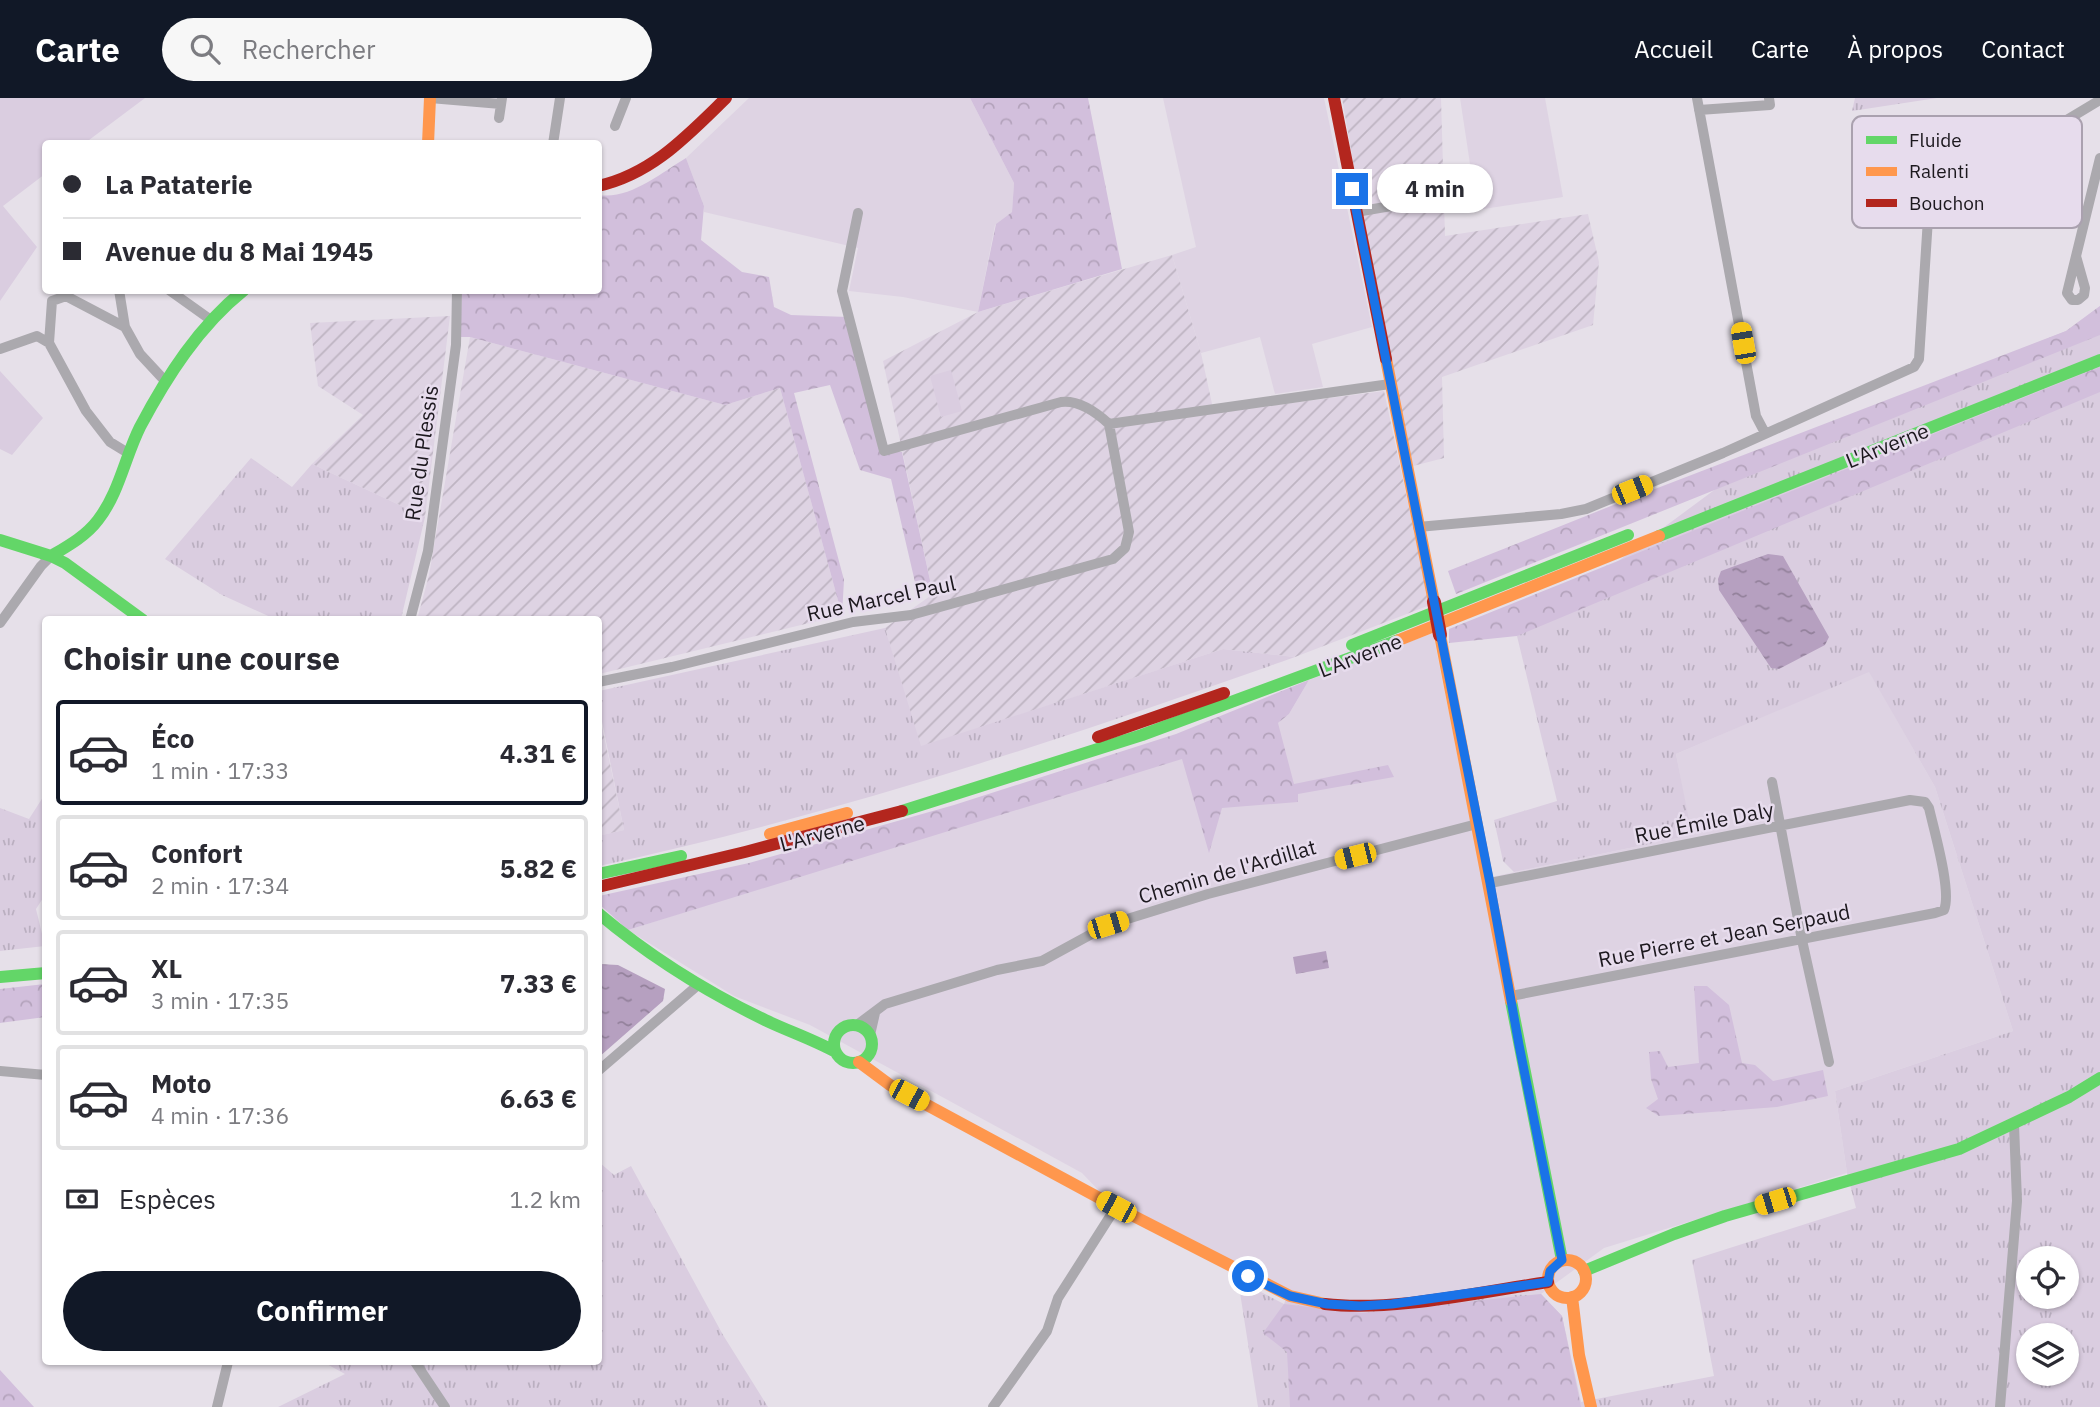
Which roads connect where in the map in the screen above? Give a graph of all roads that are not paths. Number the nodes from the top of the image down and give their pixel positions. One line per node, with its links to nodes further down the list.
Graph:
1 (430, 98): 9 (street); 14 (main road)
2 (560, 98): 15 (street)
3 (626, 98): 13 (street)
4 (726, 98): 17 (main road)
5 (1334, 98): 19 (main road)
6 (1697, 98): 10 (street)
7 (1769, 98): 10 (street)
8 (2100, 100): 11 (street)
9 (502, 101): 12 (street)
10 (1699, 110): 36 (street)
11 (2073, 116)
12 (499, 118)
13 (615, 126)
14 (428, 140)
15 (554, 140)
16 (2100, 158): 22 (street)
17 (602, 185)
18 (1473, 192): 19 (street)
19 (1356, 212): 34 (main road)
20 (858, 213): 35 (street)
21 (1927, 228): 36 (street)
22 (2076, 256)
23 (120, 294): 28 (street)
24 (175, 294): 27 (street)
25 (239, 294): 27 (main road)
26 (457, 294): 42 (street, Rue du Plessis)
27 (211, 320): 33 (main road)
28 (124, 327): 29 (street); 33 (street)
29 (49, 343): 31 (street); 37 (street)
30 (2100, 348): 48 (main road, L'Arverne)
31 (0, 349)
32 (2100, 360): 50 (main road, L'Arverne)
33 (166, 382): 37 (main road)
34 (1390, 384): 35 (street); 38 (main road)
35 (1109, 424): 44 (street, Rue Marcel Paul)
36 (1765, 433): 38 (street)
37 (128, 453): 40 (main road)
38 (1418, 527): 46 (main road, bridge)
39 (0, 540): 40 (main road)
40 (51, 556): 41 (main road); 43 (street)
41 (139, 616)
42 (411, 616)
43 (0, 623)
44 (602, 681)
45 (1772, 782): 47 (street)
46 (1477, 824): 49 (main road); 60 (street, Chemin de l'Ardillat)
47 (1782, 826): 49 (street, Rue Émile Daly); 51 (street, Rue Émile Daly); 53 (street)
48 (602, 873)
49 (1490, 883): 59 (main road)
50 (602, 886)
51 (1944, 910): 53 (street, Rue Pierre et Jean Serpaud)
52 (602, 916): 58 (main road)
53 (1802, 940): 59 (street, Rue Pierre et Jean Serpaud); 68 (street)
54 (42, 961): 55 (main road)
55 (0, 965)
56 (42, 973): 57 (main road)
57 (0, 977)
58 (698, 985): 63 (main road); 69 (street)
59 (1511, 996): 76 (main road)
60 (876, 1013): 61 (street, Chemin de l'Ardillat); 64 (street)
61 (857, 1025): 62 (main road); 64 (main road)
62 (839, 1031): 63 (main road); 65 (main road)
63 (792, 1033): 65 (main road)
64 (870, 1035): 66 (main road)
65 (834, 1051): 67 (main road)
66 (871, 1051): 67 (main road); 73 (main road)
67 (859, 1062): 73 (main road)
68 (1829, 1062)
69 (602, 1068)
70 (0, 1071): 71 (street)
71 (42, 1075)
72 (2100, 1078): 74 (main road)
73 (902, 1091): 75 (main road)
74 (2014, 1125): 77 (main road); 86 (street)
75 (1116, 1207): 78 (main road); 84 (street)
76 (1562, 1260): 77 (main road); 78 (main road)
77 (1584, 1271): 79 (main road)
78 (1548, 1282): 79 (main road)
79 (1572, 1297): 85 (main road)
80 (227, 1365): 82 (street)
81 (417, 1365): 83 (street)
82 (218, 1407)
83 (445, 1407)
84 (993, 1407)
85 (1591, 1407)
86 (2000, 1407)

